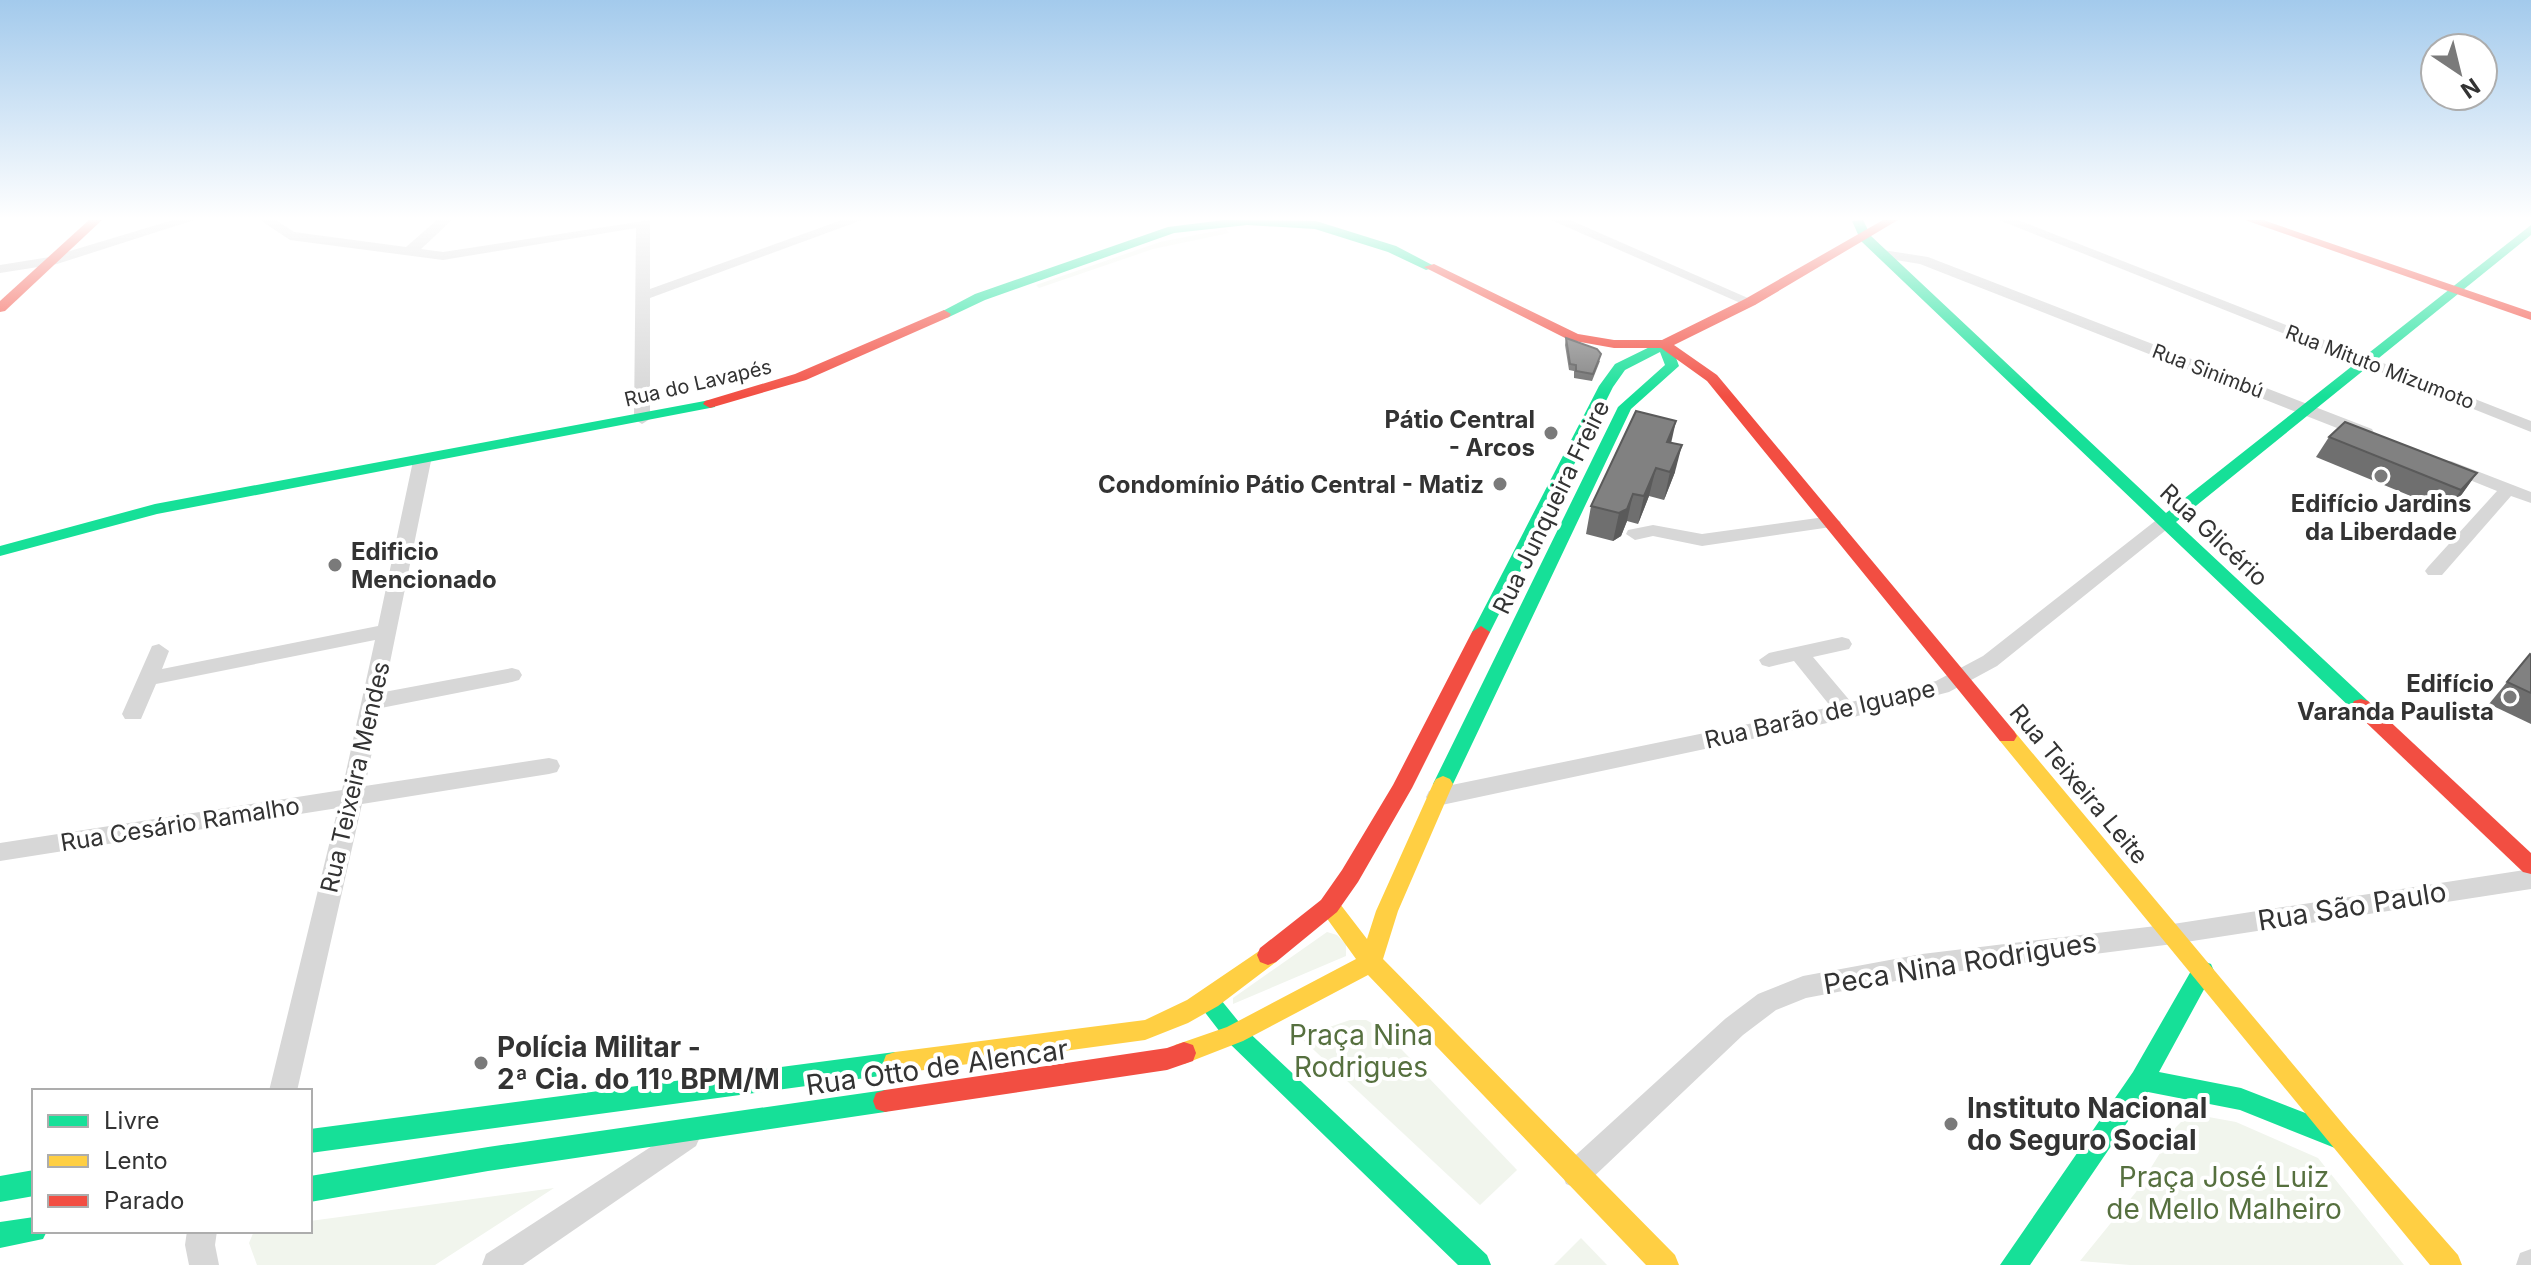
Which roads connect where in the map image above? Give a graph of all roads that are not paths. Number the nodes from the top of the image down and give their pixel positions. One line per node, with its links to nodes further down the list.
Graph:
1 (32, 279): 16 (main road)
2 (643, 279): 14 (street)
3 (690, 279): 14 (street)
4 (1025, 279): 21 (main road, Rua do Lavapés)
5 (1455, 279): 18 (main road, Rua do Lavapés)
6 (1696, 279): 15 (street)
7 (1792, 279): 15 (main road, Rua do Lavapés)
8 (1908, 279): 31 (main road, Rua Glicério)
9 (1972, 279): 20 (street, Rua Sinimbú)
10 (2155, 279): 19 (street, Rua Mituto Mizumoto)
11 (2423, 279): 13 (main road)
12 (2469, 279): 13 (main road, Rua Barão de Iguape)
13 (2455, 290): 17 (main road); 19 (main road, Rua Barão de Iguape)
14 (643, 296): 21 (street)
15 (1750, 302): 18 (main road, Rua do Lavapés)
16 (0, 308)
17 (2531, 316)
18 (1664, 344): 28 (main road, Rua Junqueira Freire); 29 (main road, Rua Junqueira Freire); 30 (main road, Rua Teixeira Leite)
19 (2365, 362): 20 (main road, Rua Barão de Iguape); 22 (street, Rua Mituto Mizumoto)
20 (2306, 409): 23 (street, Rua Sinimbú); 31 (main road, Rua Barão de Iguape)
21 (642, 419): 25 (main road, Rua do Lavapés)
22 (2531, 427)
23 (2389, 442)
24 (2434, 459): 26 (street)
25 (422, 461): 33 (main road, Rua do Lavapés); 35 (street, Rua Teixeira Mendes)
26 (2508, 489): 27 (street); 34 (street)
27 (2531, 498)
28 (1545, 504): 29 (main road); 51 (main road, Rua Junqueira Freire)
29 (1575, 511): 48 (main road, Rua Junqueira Freire)
30 (1832, 522): 32 (street); 42 (main road, Rua Teixeira Leite)
31 (2165, 522): 42 (street, Rua Barão de Iguape); 50 (main road, Rua Glicério)
32 (1635, 534)
33 (0, 551)
34 (2435, 571)
35 (388, 631): 41 (street); 43 (street, Rua Teixeira Mendes)
36 (1842, 644): 38 (street)
37 (159, 651): 41 (street)
38 (1799, 654): 39 (street); 44 (street)
39 (1769, 660)
40 (512, 675): 43 (street)
41 (147, 679): 45 (street)
42 (1961, 679): 44 (street, Rua Barão de Iguape); 52 (main road, Rua Teixeira Leite)
43 (372, 702): 47 (street, Rua Teixeira Mendes)
44 (1846, 711): 48 (street, Rua Barão de Iguape)
45 (133, 714)
46 (549, 766): 47 (street, Rua Cesário Ramalho)
47 (352, 797): 49 (street, Rua Cesário Ramalho); 58 (street, Rua Teixeira Mendes)
48 (1437, 797): 53 (main road, Rua Junqueira Freire)
49 (0, 852)
50 (2530, 865): 52 (street, Rua São Paulo)
51 (1329, 906): 53 (main road); 55 (main road, Rua Junqueira Freire)
52 (2173, 934): 54 (main road, Rua Teixeira Leite); 62 (street, Peca Nina Rodrigues)
53 (1371, 962): 56 (main road); 62 (main road)
54 (2203, 971): 57 (main road); 60 (main road, Rua Teixeira Leite)
55 (1209, 1002): 56 (main road); 61 (main road, Rua Otto de Alencar)
56 (1235, 1034): 59 (main road, Rua Otto de Alencar); 71 (main road)
57 (2142, 1080): 60 (main road); 73 (main road)
58 (283, 1089)
59 (697, 1130): 65 (main road, Rua Otto de Alencar); 70 (street)
60 (2339, 1138): 74 (main road, Rua Teixeira Leite)
61 (312, 1141)
62 (1576, 1174): 72 (main road)
63 (32, 1183): 64 (main road)
64 (0, 1189)
65 (312, 1189)
66 (32, 1230): 68 (main road)
67 (202, 1233): 69 (street)
68 (0, 1235)
69 (204, 1265)
70 (497, 1265)
71 (1477, 1265)
72 (1665, 1265)
73 (2014, 1265)
74 (2448, 1265)

